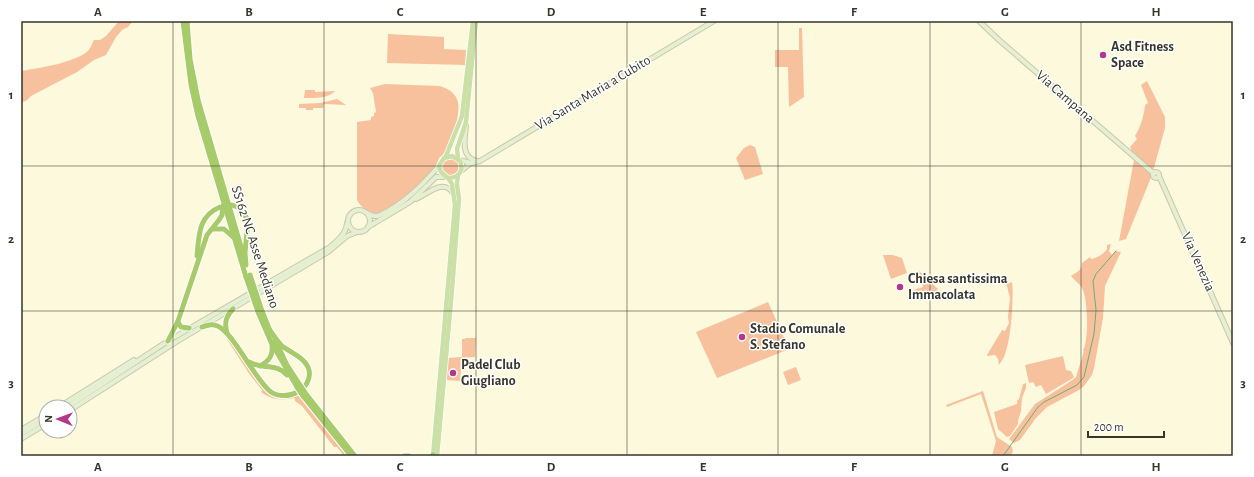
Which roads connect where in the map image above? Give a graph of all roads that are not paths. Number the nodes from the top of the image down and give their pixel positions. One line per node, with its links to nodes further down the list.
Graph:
1 (183, 21): 7 (highway, SS162 NC Asse Mediano)
2 (187, 21): 7 (highway, SS162 NC Asse Mediano)
3 (473, 21): 10 (main road)
4 (476, 21): 8 (main road)
5 (714, 21): 12 (main road, Via Santa Maria a Cubito)
6 (979, 21): 17 (main road, Via Campana)
7 (200, 116): 9 (highway, SS162 NC Asse Mediano)
8 (466, 122): 11 (main road); 12 (main road)
9 (206, 137): 20 (highway, SS162 NC Asse Mediano); 29 (highway, SS162 NC Asse Mediano)
10 (446, 156): 11 (main road); 14 (main road)
11 (458, 159): 13 (main road, Via Santa Maria a Cubito); 15 (main road)
12 (480, 161): 13 (main road, Via Santa Maria a Cubito)
13 (471, 163): 15 (main road, Via Santa Maria a Cubito)
14 (439, 166): 16 (main road); 22 (main road)
15 (460, 173): 16 (main road); 60 (main road)
16 (447, 178): 18 (main road); 19 (main road)
17 (1162, 182): 40 (main road, Via Venezia)
18 (454, 194): 19 (main road); 60 (main road)
19 (410, 202): 24 (main road)
20 (221, 205): 25 (highway); 27 (highway, SS162 NC Asse Mediano); 28 (highway)
21 (232, 205): 29 (highway)
22 (367, 213): 23 (main road); 24 (main road)
23 (348, 223): 26 (main road); 35 (main road)
24 (368, 228): 26 (main road)
25 (212, 230): 27 (highway); 28 (highway)
26 (357, 232): 31 (main road)
27 (234, 238): 30 (highway, SS162 NC Asse Mediano)
28 (196, 265): 33 (highway)
29 (246, 265): 30 (highway, SS162 NC Asse Mediano)
30 (248, 276): 32 (highway, SS162 NC Asse Mediano, bridge)
31 (233, 309): 34 (main road); 37 (highway)
32 (260, 311): 36 (highway, SS162 NC Asse Mediano); 39 (highway, SS162 NC Asse Mediano)
33 (178, 321): 35 (highway); 38 (highway)
34 (202, 327): 37 (highway); 47 (main road)
35 (189, 328): 38 (main road)
36 (269, 329): 41 (highway); 44 (highway, SS162 NC Asse Mediano)
37 (228, 334): 41 (highway)
38 (168, 341): 46 (main road)
39 (271, 342): 42 (highway); 43 (highway, SS162 NC Asse Mediano)
40 (1233, 343)
41 (248, 362): 42 (highway)
42 (260, 366): 43 (highway)
43 (291, 379): 44 (highway, SS162 NC Asse Mediano)
44 (298, 386): 45 (highway, SS162 NC Asse Mediano, bridge)
45 (304, 395): 54 (highway, SS162 NC Asse Mediano); 55 (highway, SS162 NC Asse Mediano)
46 (78, 400)
47 (78, 401)
48 (38, 420): 51 (main road)
49 (38, 424): 52 (main road)
50 (38, 429): 53 (main road)
51 (21, 430)
52 (21, 434)
53 (21, 439)
54 (346, 445): 56 (highway, SS162 NC Asse Mediano); 57 (highway)
55 (351, 456)
56 (356, 456)
57 (360, 456)
58 (404, 456): 59 (highway)
59 (409, 456)
60 (434, 456)

